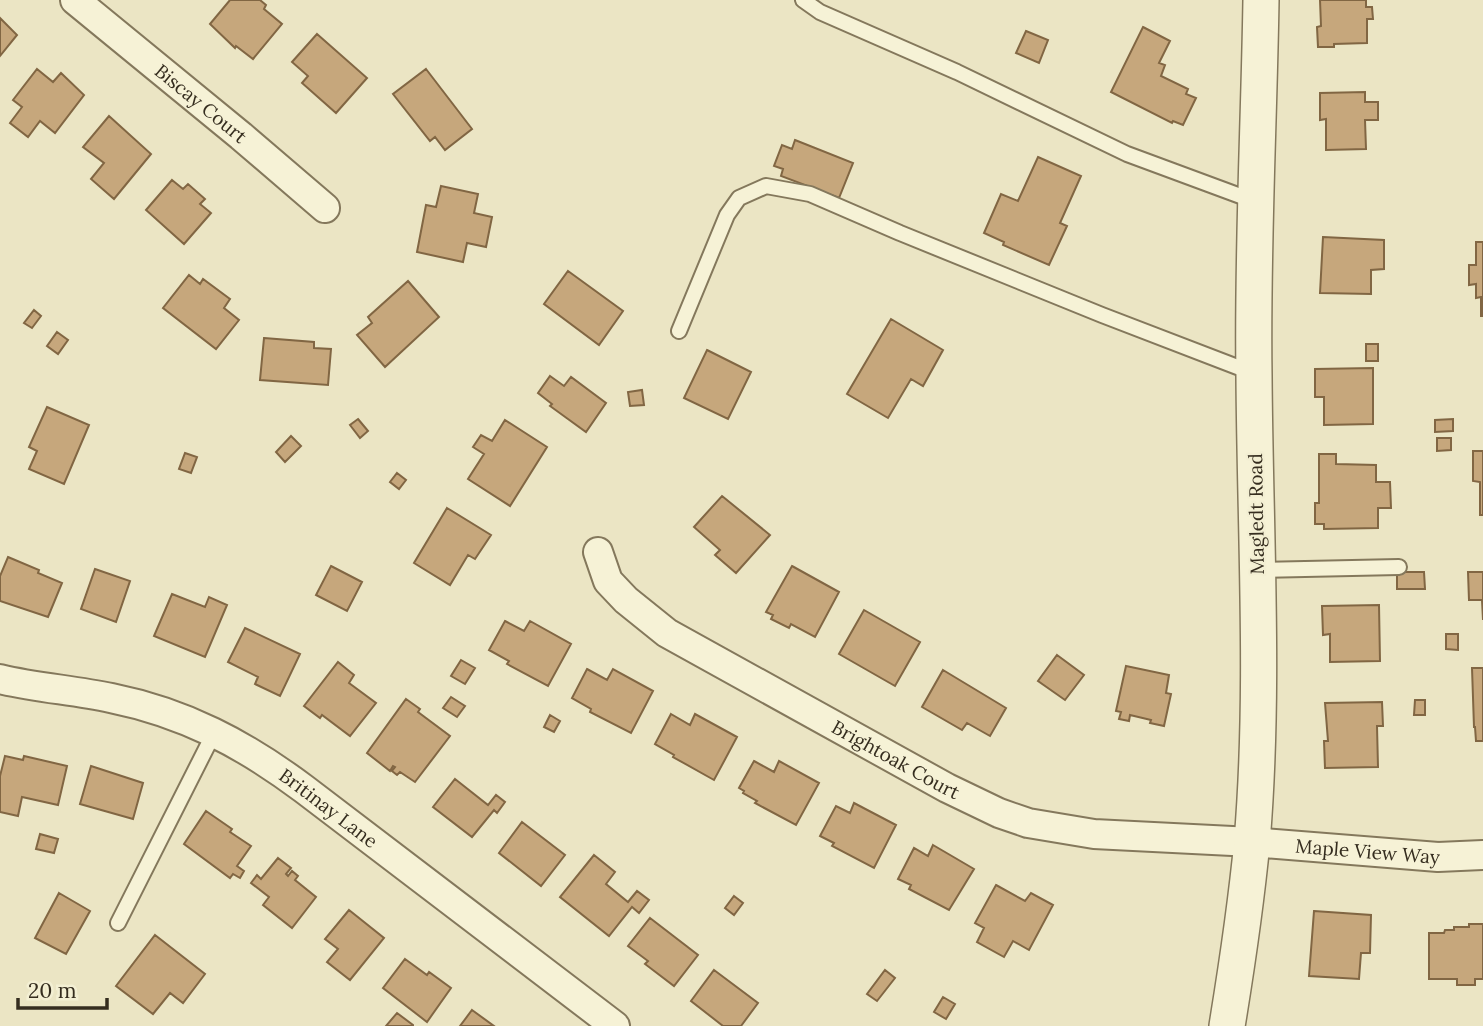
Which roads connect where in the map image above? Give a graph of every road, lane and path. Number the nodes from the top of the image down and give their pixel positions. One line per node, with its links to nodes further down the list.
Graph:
1 (75, 0): 5 (street, Biscay Court)
2 (803, 0): 4 (lane)
3 (1261, 0): 4 (street, Magledt Road)
4 (1255, 201): 7 (street, Magledt Road)
5 (325, 208)
6 (679, 331): 7 (lane)
7 (1254, 373): 10 (street, Magledt Road)
8 (598, 552): 13 (street, Brightoak Court)
9 (1399, 567): 10 (lane)
10 (1258, 570): 13 (street, Magledt Road)
11 (0, 679): 12 (street, Britinay Lane)
12 (214, 733): 15 (lane); 16 (street, Britinay Lane)
13 (1252, 842): 14 (street, Maple View Way); 17 (street, Magledt Road)
14 (1483, 855)
15 (118, 923)
16 (615, 1026)
17 (1227, 1026)

